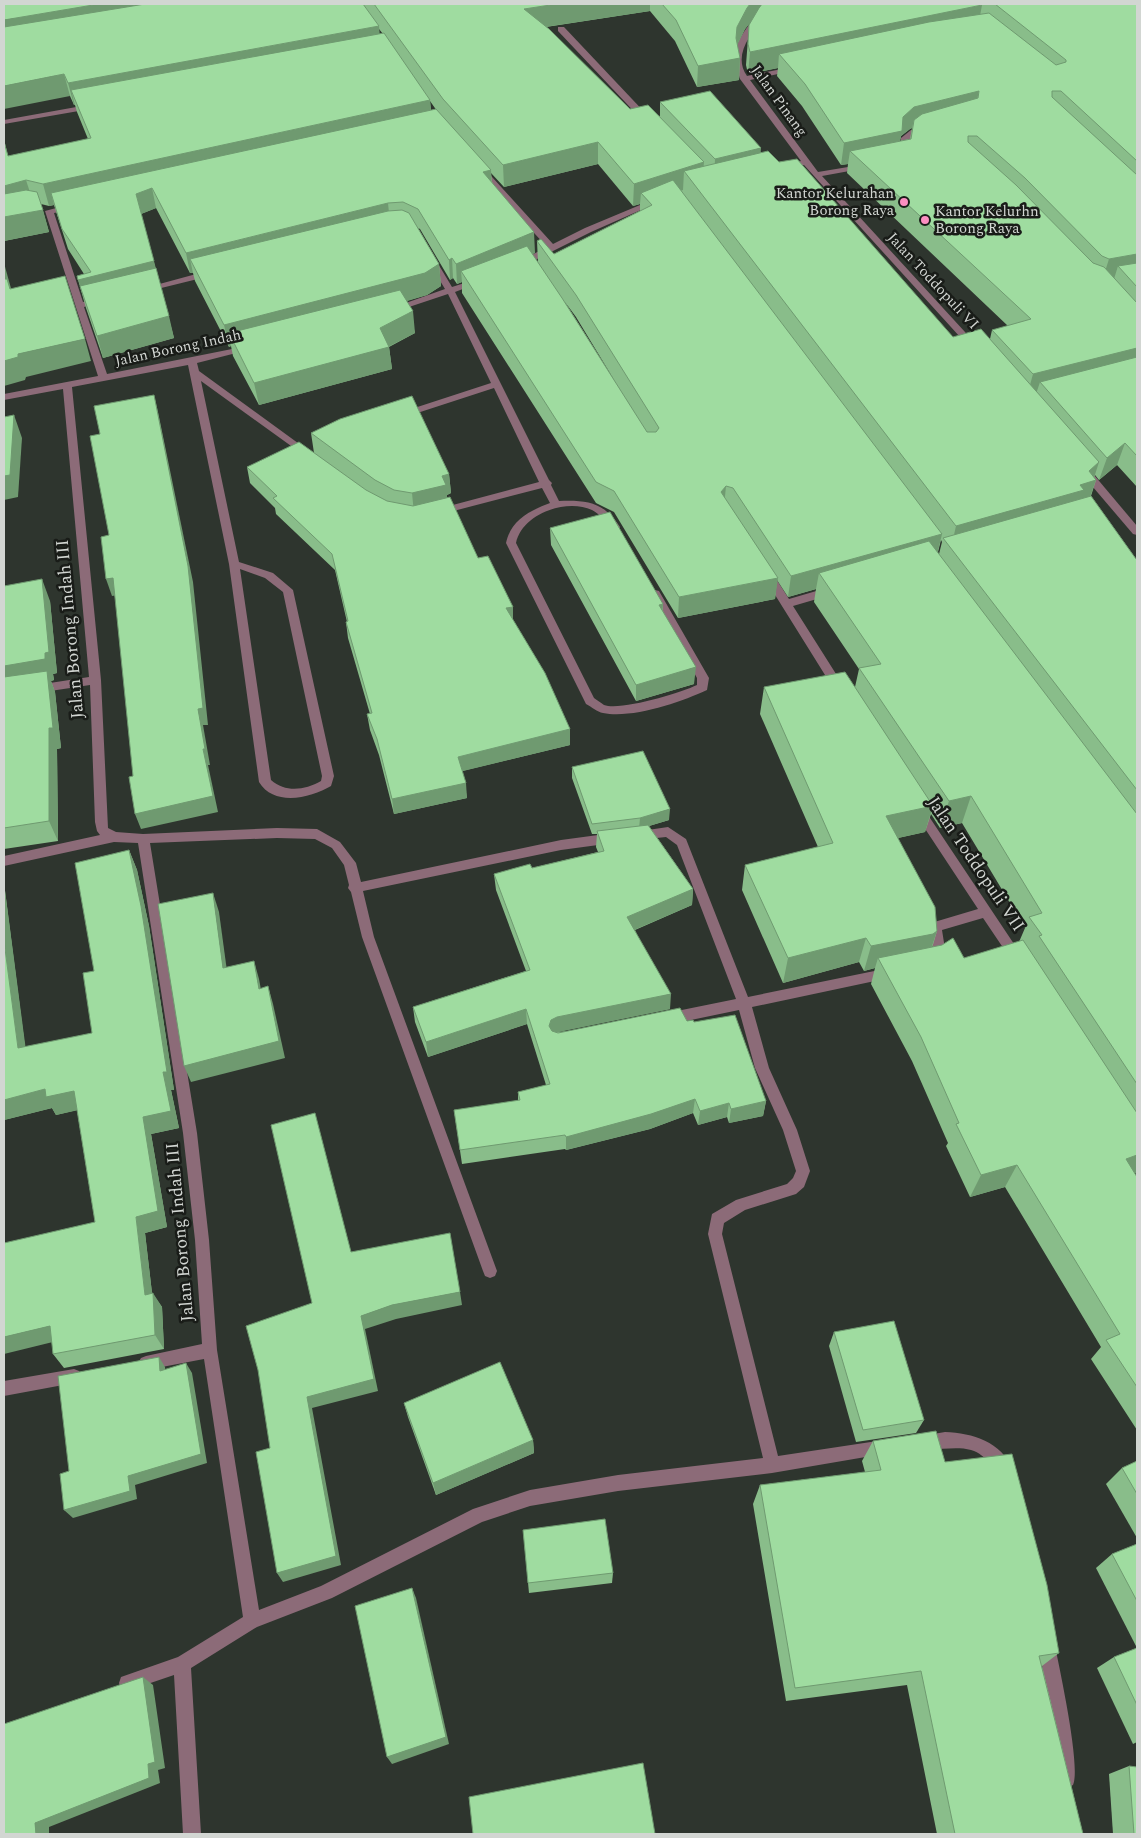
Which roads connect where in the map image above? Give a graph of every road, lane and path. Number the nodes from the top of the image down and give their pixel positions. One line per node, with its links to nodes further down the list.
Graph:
1 (771, 4): 4 (street, Jalan Pinang)
2 (561, 29): 8 (street)
3 (805, 65): 4 (street)
4 (744, 79): 10 (street, Jalan Pinang)
5 (100, 104): 6 (street)
6 (4, 122)
7 (933, 127): 9 (street)
8 (655, 128)
9 (897, 158)
10 (807, 162): 13 (street); 14 (street, Jalan Toddopuli VI)
11 (475, 163): 18 (street)
12 (872, 164): 14 (street)
13 (779, 169)
14 (816, 175): 28 (street, Jalan Toddopuli VI)
15 (666, 198): 18 (street)
16 (79, 205): 25 (street)
17 (424, 247): 23 (street)
18 (553, 249): 19 (street)
19 (512, 268)
20 (216, 272): 22 (street)
21 (485, 279): 23 (street)
22 (139, 291)
23 (451, 292): 26 (street); 33 (street)
24 (110, 298): 25 (street)
25 (80, 305): 31 (street)
26 (387, 311)
27 (259, 344): 29 (street, Jalan Borong Indah)
28 (978, 351)
29 (192, 361): 30 (street); 31 (street, Jalan Borong Indah)
30 (194, 372): 36 (street); 43 (street)
31 (103, 378): 32 (street, Jalan Borong Indah)
32 (67, 384): 34 (street, Jalan Borong Indah); 48 (street, Jalan Borong Indah III)
33 (497, 384): 35 (street); 38 (street)
34 (4, 397)
35 (394, 417)
36 (314, 459)
37 (1076, 461): 41 (street)
38 (547, 483): 39 (street); 40 (street)
39 (556, 504): 42 (street); 45 (street)
40 (432, 514)
41 (1137, 532)
42 (623, 540)
43 (234, 564): 43 (street)
44 (761, 565): 47 (street)
45 (648, 582)
46 (840, 588): 47 (street)
47 (786, 604): 50 (street)
48 (95, 680): 49 (street); 52 (street, Jalan Borong Indah III)
49 (4, 694)
50 (845, 696)
51 (911, 798): 56 (street, Jalan Toddopuli VII)
52 (114, 836): 53 (street); 54 (street)
53 (143, 839): 55 (street); 63 (street, Jalan Borong Indah III)
54 (4, 861)
55 (354, 888): 60 (street); 62 (street)
56 (986, 912): 57 (street); 58 (street, Jalan Toddopuli VII)
57 (921, 966)
58 (1022, 966)
59 (904, 970): 60 (street)
60 (744, 1003): 61 (street); 67 (street)
61 (656, 1021)
62 (490, 1271)
63 (210, 1350): 64 (street); 69 (street, Jalan Borong Indah III)
64 (136, 1364)
65 (90, 1373): 66 (street)
66 (4, 1389)
67 (772, 1465): 68 (street); 69 (street)
68 (1012, 1487)
69 (252, 1621): 71 (street)
70 (1044, 1631): 73 (street)
71 (182, 1664): 72 (street); 74 (street)
72 (107, 1690)
73 (1068, 1796)
74 (192, 1834)

